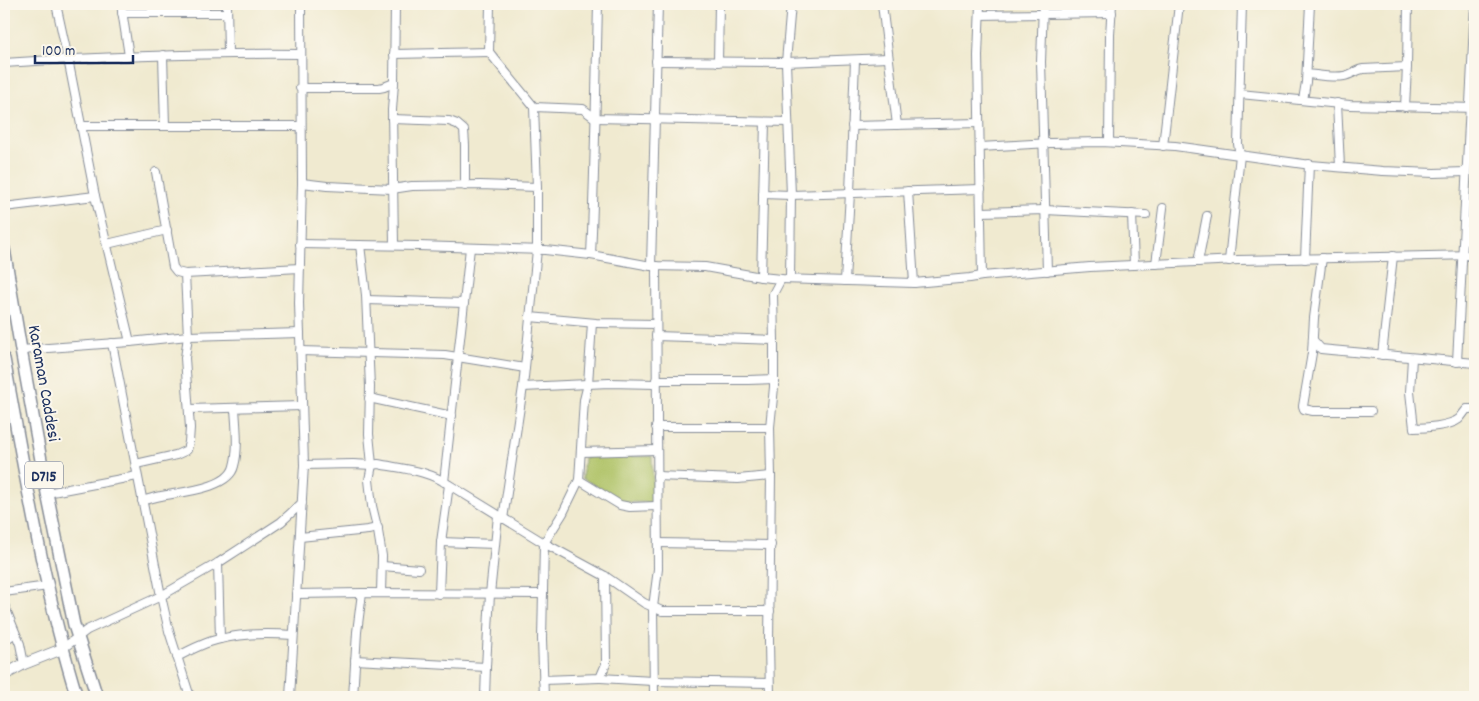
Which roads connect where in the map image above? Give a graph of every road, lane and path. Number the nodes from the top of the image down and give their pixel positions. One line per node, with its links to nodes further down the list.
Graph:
1 (56, 4): 32 (street)
2 (121, 4): 20 (street)
3 (227, 4): 21 (street)
4 (301, 4): 27 (street)
5 (395, 4): 28 (street)
6 (490, 4): 25 (street)
7 (598, 4): 48 (street)
8 (658, 4): 34 (street)
9 (719, 4): 35 (street)
10 (792, 4): 36 (street)
11 (882, 4): 31 (street)
12 (980, 4): 23 (street)
13 (1043, 4): 24 (street)
14 (1112, 4): 22 (street)
15 (1178, 4): 61 (street)
16 (1242, 4): 42 (street)
17 (1310, 4): 39 (street)
18 (1408, 4): 38 (street)
19 (1475, 4): 47 (street)
20 (122, 13): 21 (street); 30 (street)
21 (227, 13): 26 (street)
22 (1112, 13): 24 (street); 59 (street)
23 (980, 15): 24 (street); 53 (street)
24 (1043, 15): 60 (street)
25 (489, 52): 28 (street); 45 (street)
26 (228, 53): 27 (street); 29 (street)
27 (300, 54): 41 (street)
28 (394, 54): 40 (street)
29 (164, 55): 30 (street); 56 (street)
30 (129, 56): 32 (street)
31 (888, 58): 33 (street); 54 (street)
32 (68, 59): 37 (street); 55 (street)
33 (855, 60): 36 (street); 58 (street)
34 (656, 62): 35 (street); 50 (street)
35 (718, 62): 36 (street)
36 (786, 62): 52 (street)
37 (4, 63)
38 (1407, 67): 39 (street); 46 (street)
39 (1306, 74): 43 (street)
40 (394, 83): 41 (street); 49 (street)
41 (300, 88): 57 (street)
42 (1240, 94): 43 (street); 63 (street)
43 (1303, 100): 44 (street)
44 (1337, 103): 46 (street); 65 (street)
45 (534, 107): 48 (street); 70 (street)
46 (1405, 107): 47 (street)
47 (1472, 107): 67 (street)
48 (594, 118): 50 (street); 93 (street)
49 (392, 119): 69 (street); 71 (street)
50 (655, 119): 51 (street); 103 (street)
51 (765, 122): 52 (street); 75 (street)
52 (788, 122): 76 (street)
53 (979, 123): 54 (street); 62 (street)
54 (897, 125): 58 (street)
55 (81, 126): 56 (street); 77 (street)
56 (165, 126): 57 (street)
57 (301, 126): 68 (street)
58 (852, 126): 74 (street)
59 (1109, 142): 60 (street); 61 (street)
60 (1042, 144): 62 (street); 80 (street)
61 (1163, 146): 63 (street)
62 (980, 148): 72 (street)
63 (1240, 155): 64 (street); 99 (street)
64 (1309, 164): 65 (street); 97 (street)
65 (1340, 167): 67 (street)
66 (156, 172): 85 (street)
67 (1466, 172): 96 (street)
68 (302, 183): 71 (street); 87 (street)
69 (465, 186): 70 (street); 71 (street)
70 (537, 187): 92 (street)
71 (392, 188): 89 (street)
72 (981, 189): 73 (street); 81 (street)
73 (908, 191): 74 (street); 112 (street)
74 (850, 193): 76 (street); 111 (street)
75 (763, 194): 76 (street); 108 (street)
76 (791, 195): 110 (street)
77 (95, 196): 78 (street); 86 (street)
78 (4, 207)
79 (1163, 208): 101 (street)
80 (1045, 210): 81 (street); 82 (street); 105 (street)
81 (981, 212): 107 (street)
82 (1132, 214): 83 (street); 102 (street)
83 (1146, 215)
84 (1207, 216): 100 (street)
85 (166, 230): 86 (street); 106 (street)
86 (107, 244): 123 (street)
87 (300, 244): 88 (street); 104 (street)
88 (360, 245): 89 (street); 113 (street)
89 (394, 245): 90 (street)
90 (470, 248): 92 (street); 114 (street)
91 (4, 249): 125 (highway, Karaman Caddesi / D715)
92 (538, 250): 93 (street); 115 (street)
93 (591, 255): 103 (street)
94 (1475, 255): 96 (street)
95 (1393, 256): 96 (street); 98 (street); 128 (street)
96 (1463, 256): 132 (street)
97 (1305, 258): 98 (street); 99 (street)
98 (1322, 258): 122 (street)
99 (1229, 261): 100 (street)
100 (1198, 262): 101 (street)
101 (1156, 264): 102 (street)
102 (1134, 265): 105 (street)
103 (654, 266): 108 (street); 117 (street)
104 (300, 268): 106 (street); 118 (street)
105 (1047, 271): 107 (street)
106 (185, 274): 119 (street)
107 (982, 276): 112 (street)
108 (761, 278): 109 (street)
109 (782, 279): 110 (street); 121 (street)
110 (790, 279): 111 (street)
111 (845, 281): 112 (street)
112 (914, 283)
113 (367, 300): 114 (street); 127 (street)
114 (464, 303): 129 (street)
115 (530, 318): 116 (street); 134 (street)
116 (592, 322): 117 (street); 137 (street)
117 (656, 324): 120 (street)
118 (300, 333): 119 (street); 126 (street)
119 (188, 336): 123 (street); 142 (street)
120 (656, 336): 121 (street); 136 (street)
121 (774, 340): 135 (street)
122 (1313, 340): 128 (street); 144 (street)
123 (130, 342): 124 (street)
124 (112, 343): 125 (street); 150 (street)
125 (21, 350): 158 (highway, Karaman Caddesi / D715)
126 (300, 351): 127 (street); 140 (street)
127 (368, 352): 129 (street); 139 (street)
128 (1382, 355): 130 (street)
129 (459, 358): 134 (street); 145 (street)
130 (1412, 358): 132 (street); 143 (street)
131 (4, 359): 174 (highway, Karaman Caddesi / D715)
132 (1457, 362): 133 (street)
133 (1475, 363)
134 (525, 368): 138 (street)
135 (774, 378): 136 (street); 147 (street)
136 (656, 382): 137 (street); 146 (street)
137 (588, 384): 138 (street); 149 (street)
138 (523, 387): 162 (street)
139 (370, 398): 145 (street); 152 (street)
140 (302, 406): 141 (street); 151 (street)
141 (235, 408): 142 (street); 159 (street)
142 (189, 409): 150 (street)
143 (1475, 409)
144 (1371, 411)
145 (452, 416): 157 (street)
146 (656, 427): 147 (street); 148 (street)
147 (770, 427): 155 (street)
148 (656, 450): 149 (street); 154 (street)
149 (581, 452): 156 (street)
150 (136, 464): 153 (street)
151 (304, 466): 152 (street); 160 (street)
152 (372, 466): 157 (street); 163 (street)
153 (137, 476): 158 (street); 159 (street)
154 (657, 476): 155 (street); 161 (street)
155 (771, 476): 169 (street)
156 (579, 480): 161 (street); 166 (street)
157 (447, 484): 162 (street); 165 (street)
158 (47, 492): 188 (highway, Karaman Caddesi / D715)
159 (142, 501): 182 (street)
160 (302, 503): 164 (street); 170 (street)
161 (657, 506): 168 (street)
162 (500, 517): 166 (street); 167 (street)
163 (378, 528): 164 (street); 171 (street)
164 (300, 537): 178 (street)
165 (441, 542): 167 (street); 179 (street)
166 (544, 543): 173 (street); 181 (street)
167 (496, 544): 180 (street)
168 (658, 544): 169 (street); 184 (street)
169 (770, 545): 185 (street)
170 (218, 563): 182 (street); 189 (street)
171 (382, 566): 172 (street); 177 (street)
172 (419, 569)
173 (605, 576): 184 (street); 197 (street)
174 (48, 586): 175 (street); 191 (highway, Karaman Caddesi / D715)
175 (4, 592)
176 (362, 593): 177 (street); 178 (street); 193 (street)
177 (381, 593): 179 (street)
178 (296, 594): 187 (street)
179 (440, 594): 180 (street)
180 (490, 594): 181 (street); 195 (street)
181 (543, 594): 198 (street)
182 (161, 596): 188 (street); 192 (street)
183 (4, 605): 186 (street)
184 (653, 607): 185 (street); 199 (street)
185 (770, 611): 200 (street)
186 (15, 633): 190 (street); 194 (street)
187 (293, 635): 189 (street); 204 (street)
188 (78, 636): 191 (street); 202 (highway, Karaman Caddesi / D715)
189 (220, 638): 192 (street)
190 (4, 641)
191 (62, 649): 194 (main road); 201 (highway, Karaman Caddesi / D715)
192 (177, 657): 203 (street)
193 (355, 660): 195 (street); 205 (street)
194 (24, 664): 196 (main road)
195 (486, 667): 206 (street)
196 (4, 676)
197 (600, 678): 198 (street); 199 (street)
198 (543, 680): 207 (street)
199 (653, 681): 200 (street); 208 (street)
200 (769, 683): 209 (street)
201 (77, 697)
202 (97, 697)
203 (190, 697)
204 (290, 697)
205 (353, 697)
206 (485, 697)
207 (544, 697)
208 (654, 697)
209 (770, 697)

